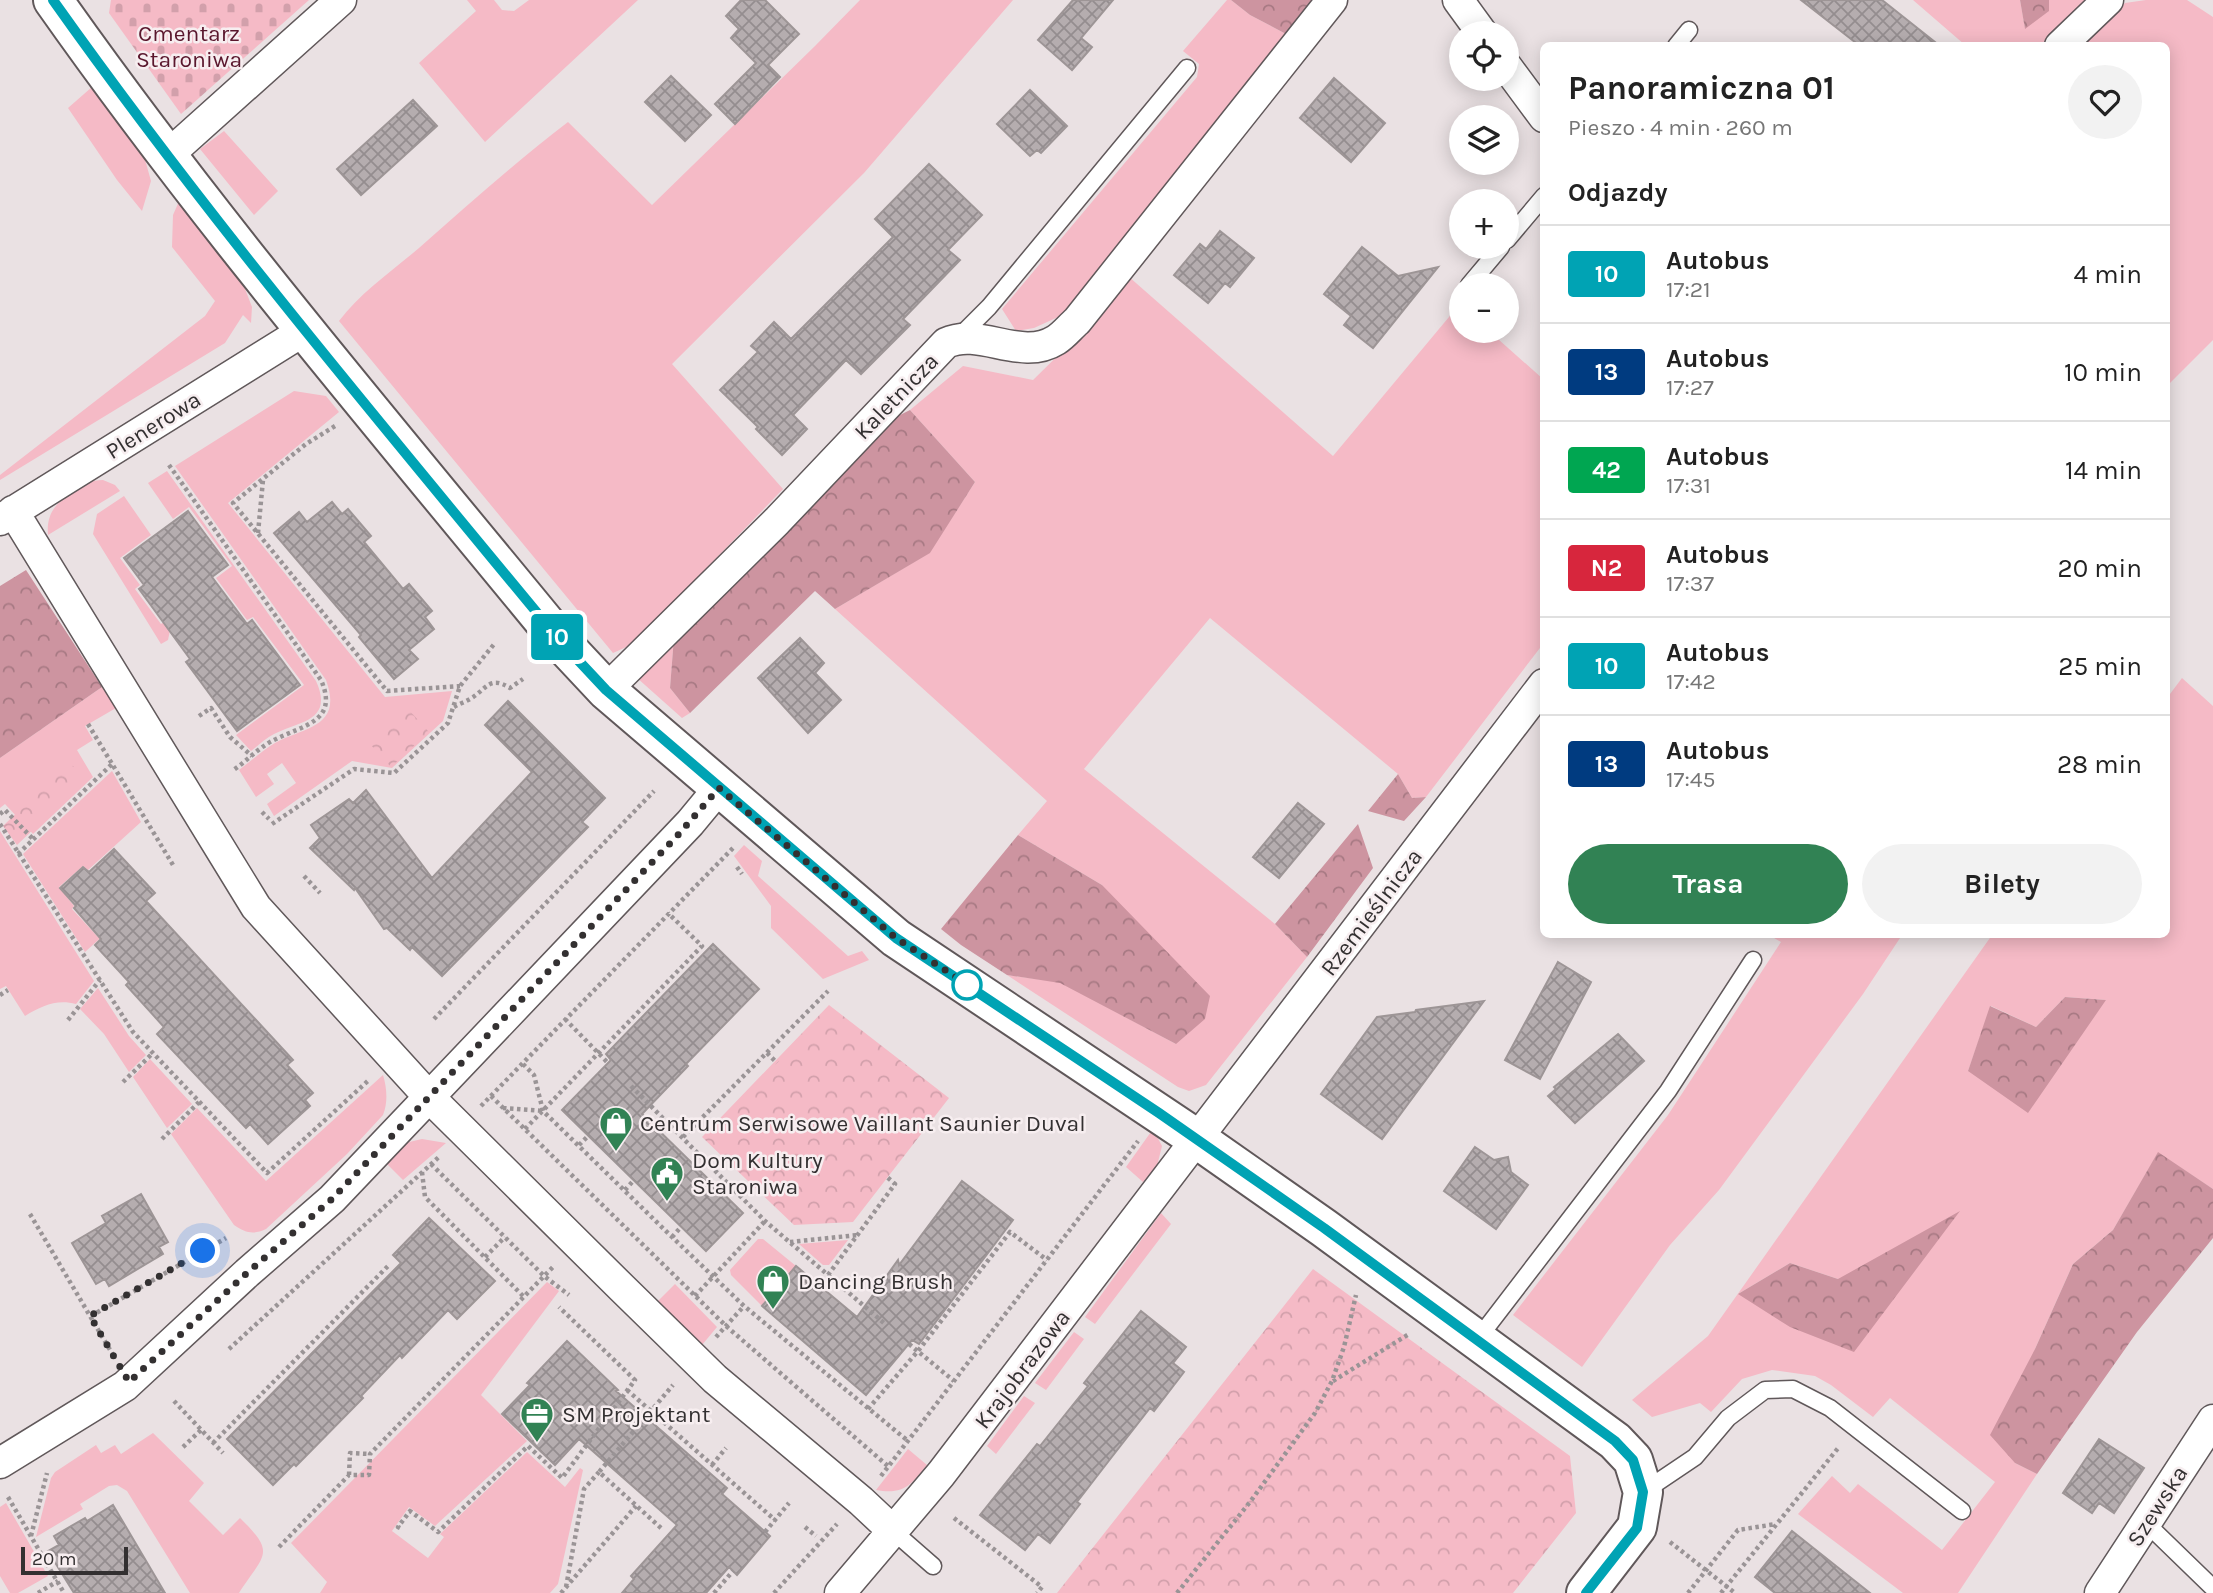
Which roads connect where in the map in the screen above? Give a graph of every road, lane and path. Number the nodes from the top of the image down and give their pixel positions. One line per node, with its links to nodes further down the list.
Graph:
1 (53, 0): 13 (street)
2 (341, 0): 13 (street)
3 (1332, 0): 19 (street, Kaletnicza)
4 (1458, 0): 6 (street)
5 (2108, 0): 9 (street)
6 (1473, 21)
7 (1689, 30): 8 (lane)
8 (1679, 42)
9 (2064, 42)
10 (1186, 68): 19 (lane)
11 (1519, 83): 12 (street)
12 (1540, 112)
13 (167, 156): 18 (street)
14 (1540, 201): 15 (lane)
15 (1519, 226)
16 (1491, 259): 17 (lane)
17 (1479, 273)
18 (305, 330): 23 (street, Plenerowa); 29 (street)
19 (958, 338): 29 (street, Kaletnicza)
20 (340, 422): 22 (path)
21 (169, 465): 33 (path)
22 (264, 479): 24 (path); 24 (path)
23 (7, 515): 62 (street)
24 (258, 533): 27 (path)
25 (495, 643): 27 (path)
26 (523, 679): 30 (path)
27 (460, 687): 30 (path)
28 (1540, 689): 78 (street, Rzemieślnicza)
29 (606, 690): 36 (street)
30 (453, 707): 38 (path)
31 (199, 716): 33 (path)
32 (88, 724): 34 (path)
33 (252, 757): 35 (path)
34 (112, 764): 41 (path); 44 (path)
35 (232, 771)
36 (719, 788): 69 (street); 73 (street)
37 (654, 791): 56 (path)
38 (262, 812)
39 (0, 814): 41 (path)
40 (0, 824): 42 (path)
41 (33, 839): 42 (path)
42 (18, 854): 52 (path)
43 (726, 855): 49 (path)
44 (173, 865)
45 (737, 867): 46 (path)
46 (742, 874)
47 (304, 876): 48 (path)
48 (320, 893)
49 (676, 904)
50 (668, 913): 60 (path)
51 (1753, 960): 110 (lane)
52 (100, 980): 58 (path); 59 (path)
53 (8, 990): 55 (path)
54 (828, 991): 61 (path)
55 (0, 995)
56 (433, 1018)
57 (565, 1019): 60 (path)
58 (68, 1020)
59 (153, 1053): 66 (path); 70 (path)
60 (598, 1053): 63 (path); 72 (path)
61 (767, 1054): 64 (path); 76 (path)
62 (393, 1058): 69 (street); 70 (path)
63 (608, 1063)
64 (777, 1063)
65 (523, 1064): 72 (path)
66 (123, 1082)
67 (631, 1086): 76 (path)
68 (491, 1096): 71 (path)
69 (429, 1097): 93 (street); 118 (street)
70 (199, 1102): 77 (path)
71 (502, 1108): 72 (path); 74 (path)
72 (544, 1111): 74 (path); 79 (path)
73 (1159, 1113): 78 (street); 95 (path)
74 (525, 1129): 102 (path)
75 (588, 1136): 79 (path)
76 (683, 1138): 86 (path)
77 (162, 1139)
78 (1197, 1139): 110 (street); 151 (street, Krajobrazowa)
79 (579, 1145): 84 (path)
80 (431, 1164): 89 (path)
81 (422, 1172): 94 (path)
82 (887, 1177): 88 (path)
83 (633, 1181): 84 (path)
84 (625, 1190): 90 (path)
85 (30, 1214): 106 (path)
86 (765, 1222): 92 (path); 99 (path)
87 (681, 1227): 90 (path)
88 (858, 1235): 92 (path); 97 (path)
89 (505, 1237): 94 (path); 98 (path)
90 (672, 1237): 99 (path)
91 (226, 1238): 106 (path)
92 (789, 1242): 97 (path)
93 (577, 1243): 98 (path); 115 (street)
94 (485, 1257): 103 (path)
95 (1047, 1260): 114 (path); 116 (path)
96 (388, 1265): 126 (path)
97 (828, 1275): 107 (path)
98 (544, 1276): 101 (path); 103 (path)
99 (713, 1277): 102 (path); 104 (path)
100 (1357, 1288): 117 (path)
101 (569, 1295)
102 (695, 1296): 108 (path)
103 (524, 1297): 130 (path)
104 (744, 1306): 108 (path); 121 (path)
105 (559, 1307): 119 (path)
106 (90, 1316): 118 (path)
107 (884, 1323)
108 (726, 1326): 115 (path); 134 (path)
109 (1414, 1331): 117 (path)
110 (1477, 1340): 138 (street)
111 (238, 1341): 113 (path)
112 (909, 1344): 114 (path)
113 (229, 1349)
114 (918, 1351): 116 (path); 121 (path)
115 (695, 1360): 122 (path); 140 (street)
116 (955, 1381): 125 (path)
117 (1332, 1381): 171 (path)
118 (129, 1382): 132 (street)
119 (627, 1390): 122 (path); 149 (path)
120 (174, 1401): 124 (path)
121 (868, 1409): 125 (path)
122 (650, 1412): 133 (path); 135 (path)
123 (2213, 1420): 146 (street, Szewska)
124 (201, 1430): 126 (path); 127 (path)
125 (908, 1441): 134 (path)
126 (213, 1443): 129 (path)
127 (183, 1447)
128 (726, 1448): 133 (path)
129 (223, 1453)
130 (370, 1454): 137 (path); 137 (path)
131 (1829, 1459): 147 (path)
132 (0, 1463)
133 (712, 1465): 145 (path)
134 (889, 1466): 140 (path)
135 (599, 1472): 142 (path); 162 (path)
136 (47, 1473): 154 (path)
137 (349, 1475): 156 (path)
138 (1643, 1492): 143 (lane); 172 (street)
139 (8, 1497): 154 (path)
140 (861, 1501): 151 (street); 168 (path)
141 (789, 1503): 145 (path)
142 (636, 1506): 150 (path); 162 (path)
143 (1962, 1511)
144 (954, 1518): 170 (path)
145 (775, 1520): 152 (path)
146 (2146, 1523): 163 (lane); 176 (street, Szewska)
147 (1776, 1524): 158 (path); 161 (path)
148 (805, 1527): 153 (path)
149 (400, 1528)
150 (661, 1528)
151 (893, 1531): 157 (lane); 169 (street, Krajobrazowa)
152 (765, 1532)
153 (816, 1536)
154 (31, 1537): 160 (path)
155 (1670, 1542): 158 (path)
156 (279, 1547)
157 (933, 1566)
158 (1706, 1570): 161 (path); 173 (path)
159 (733, 1571): 167 (path)
160 (58, 1581): 164 (path); 165 (path)
161 (1726, 1586): 174 (path); 175 (path)
162 (566, 1587): 166 (path)
163 (2213, 1588)
164 (38, 1593)
165 (64, 1593)
166 (561, 1593)
167 (714, 1593)
168 (774, 1593)
169 (840, 1593)
170 (1037, 1593)
171 (1177, 1593)
172 (1586, 1593)
173 (1688, 1593)
174 (1721, 1593)
175 (1735, 1593)
176 (2100, 1593)

